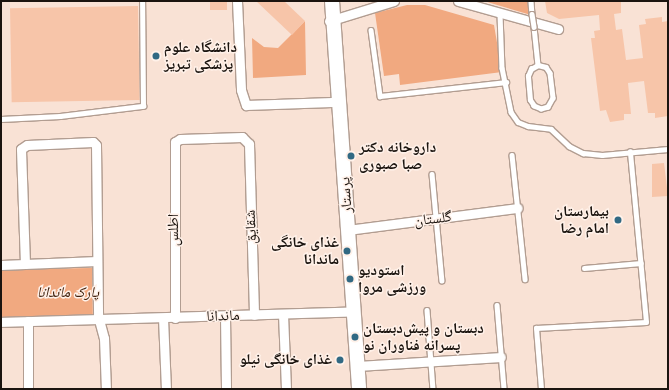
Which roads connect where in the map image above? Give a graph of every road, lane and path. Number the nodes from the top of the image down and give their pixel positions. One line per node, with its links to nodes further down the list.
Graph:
1 (142, 1): 15 (lane)
2 (237, 1): 14 (street)
3 (326, 1): 9 (main road, پرستار)
4 (332, 1): 9 (main road, پرستار)
5 (394, 1): 9 (street)
6 (458, 1): 8 (street)
7 (531, 1): 12 (lane, bridge)
8 (500, 14): 10 (street); 13 (lane)
9 (330, 20): 14 (main road, پرستار); 23 (main road, پرستار)
10 (558, 29)
11 (371, 30): 13 (lane)
12 (538, 65): 12 (lane)
13 (506, 82): 18 (lane)
14 (332, 102): 33 (main road, پرستار)
15 (1, 119)
16 (246, 138): 35 (street, شقایق); 38 (street, اطلس)
17 (668, 149): 18 (lane)
18 (630, 152): 25 (lane)
19 (512, 155): 21 (lane)
20 (432, 174): 22 (lane)
21 (518, 208): 22 (street, گلستان); 29 (lane)
22 (436, 219): 23 (street, گلستان); 30 (lane)
23 (348, 230): 44 (main road, پرستار)
24 (97, 261): 26 (street); 26 (street); 40 (street)
25 (641, 263): 28 (lane); 54 (lane)
26 (25, 264): 27 (street)
27 (1, 265)
28 (584, 268)
29 (525, 279)
30 (442, 280)
31 (497, 305): 42 (lane)
32 (427, 310): 43 (lane)
33 (347, 312): 34 (street, ماندانا); 50 (main road, پرستار)
34 (283, 314): 35 (street, ماندانا); 49 (street)
35 (254, 315): 36 (street, ماندانا)
36 (225, 316): 38 (street, ماندانا); 48 (street)
37 (163, 318): 38 (street, ماندانا); 40 (street, ماندانا); 47 (street)
38 (175, 318)
39 (28, 321): 40 (street, ماندانا); 41 (street, ماندانا); 45 (street)
40 (99, 321): 46 (street)
41 (1, 322)
42 (501, 356): 43 (street); 53 (lane)
43 (431, 361): 44 (street); 52 (lane)
44 (358, 366): 51 (main road, پرستار)
45 (28, 389)
46 (106, 389)
47 (166, 389)
48 (226, 389)
49 (286, 389)
50 (352, 389)
51 (359, 389)
52 (433, 389)
53 (504, 389)
54 (541, 389)

